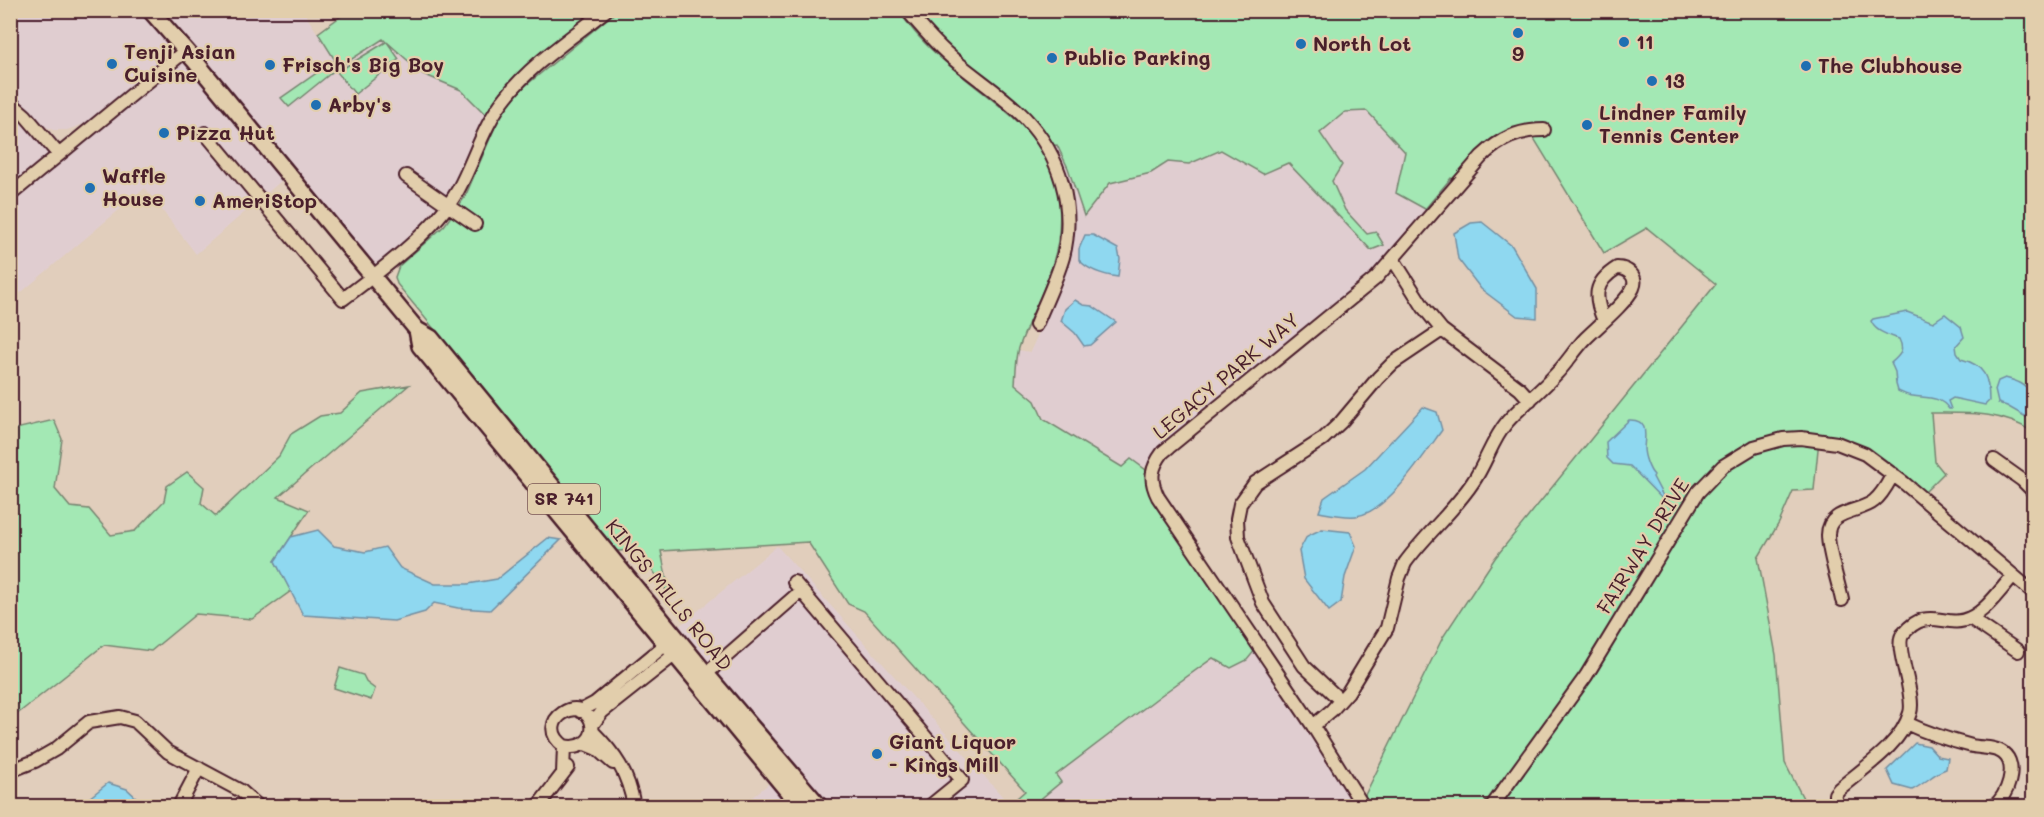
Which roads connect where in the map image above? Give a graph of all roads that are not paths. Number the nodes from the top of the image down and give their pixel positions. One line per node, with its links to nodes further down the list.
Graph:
1 (150, 10): 4 (main road, KINGS MILLS ROAD / SR 741)
2 (606, 10): 11 (street)
3 (907, 10): 16 (street)
4 (185, 51): 8 (street); 14 (main road, KINGS MILLS ROAD / SR 741)
5 (10, 102): 8 (street)
6 (1544, 130): 13 (street, LEGACY PARK WAY)
7 (205, 133): 14 (street)
8 (59, 155): 10 (street)
9 (406, 176): 11 (street)
10 (10, 195)
11 (448, 206): 12 (street); 14 (street)
12 (475, 224)
13 (1393, 259): 18 (street); 33 (street, LEGACY PARK WAY)
14 (372, 276): 17 (main road, KINGS MILLS ROAD / SR 741)
15 (1604, 321): 19 (street)
16 (1036, 325)
17 (417, 330): 27 (main road, KINGS MILLS ROAD / SR 741); 29 (main road, KINGS MILLS ROAD / SR 741)
18 (1442, 330): 19 (street); 30 (street)
19 (1530, 400): 30 (street)
20 (1994, 460): 22 (street)
21 (1893, 474): 23 (street, FAIRWAY DRIVE); 25 (street); 47 (street, FAIRWAY DRIVE)
22 (2034, 492)
23 (2013, 576): 24 (street, FAIRWAY DRIVE); 26 (street)
24 (2034, 593)
25 (1842, 600)
26 (1970, 618): 28 (street); 32 (street)
27 (669, 650): 31 (street); 34 (street); 43 (main road, KINGS MILLS ROAD / SR 741)
28 (2018, 651)
29 (706, 674): 44 (main road, KINGS MILLS ROAD / SR 741); 45 (street)
30 (1340, 700): 33 (street)
31 (580, 711): 34 (street); 35 (street)
32 (1906, 723): 48 (street); 49 (street)
33 (1313, 726): 46 (street, LEGACY PARK WAY)
34 (592, 728): 35 (street); 38 (street)
35 (575, 746): 38 (street); 41 (street)
36 (199, 768): 37 (street); 39 (street); 40 (street)
37 (10, 771)
38 (625, 775): 42 (street)
39 (179, 807)
40 (258, 807)
41 (538, 807)
42 (634, 807)
43 (800, 807)
44 (819, 807)
45 (930, 807)
46 (1363, 807)
47 (1492, 807)
48 (1834, 807)
49 (1994, 807)

